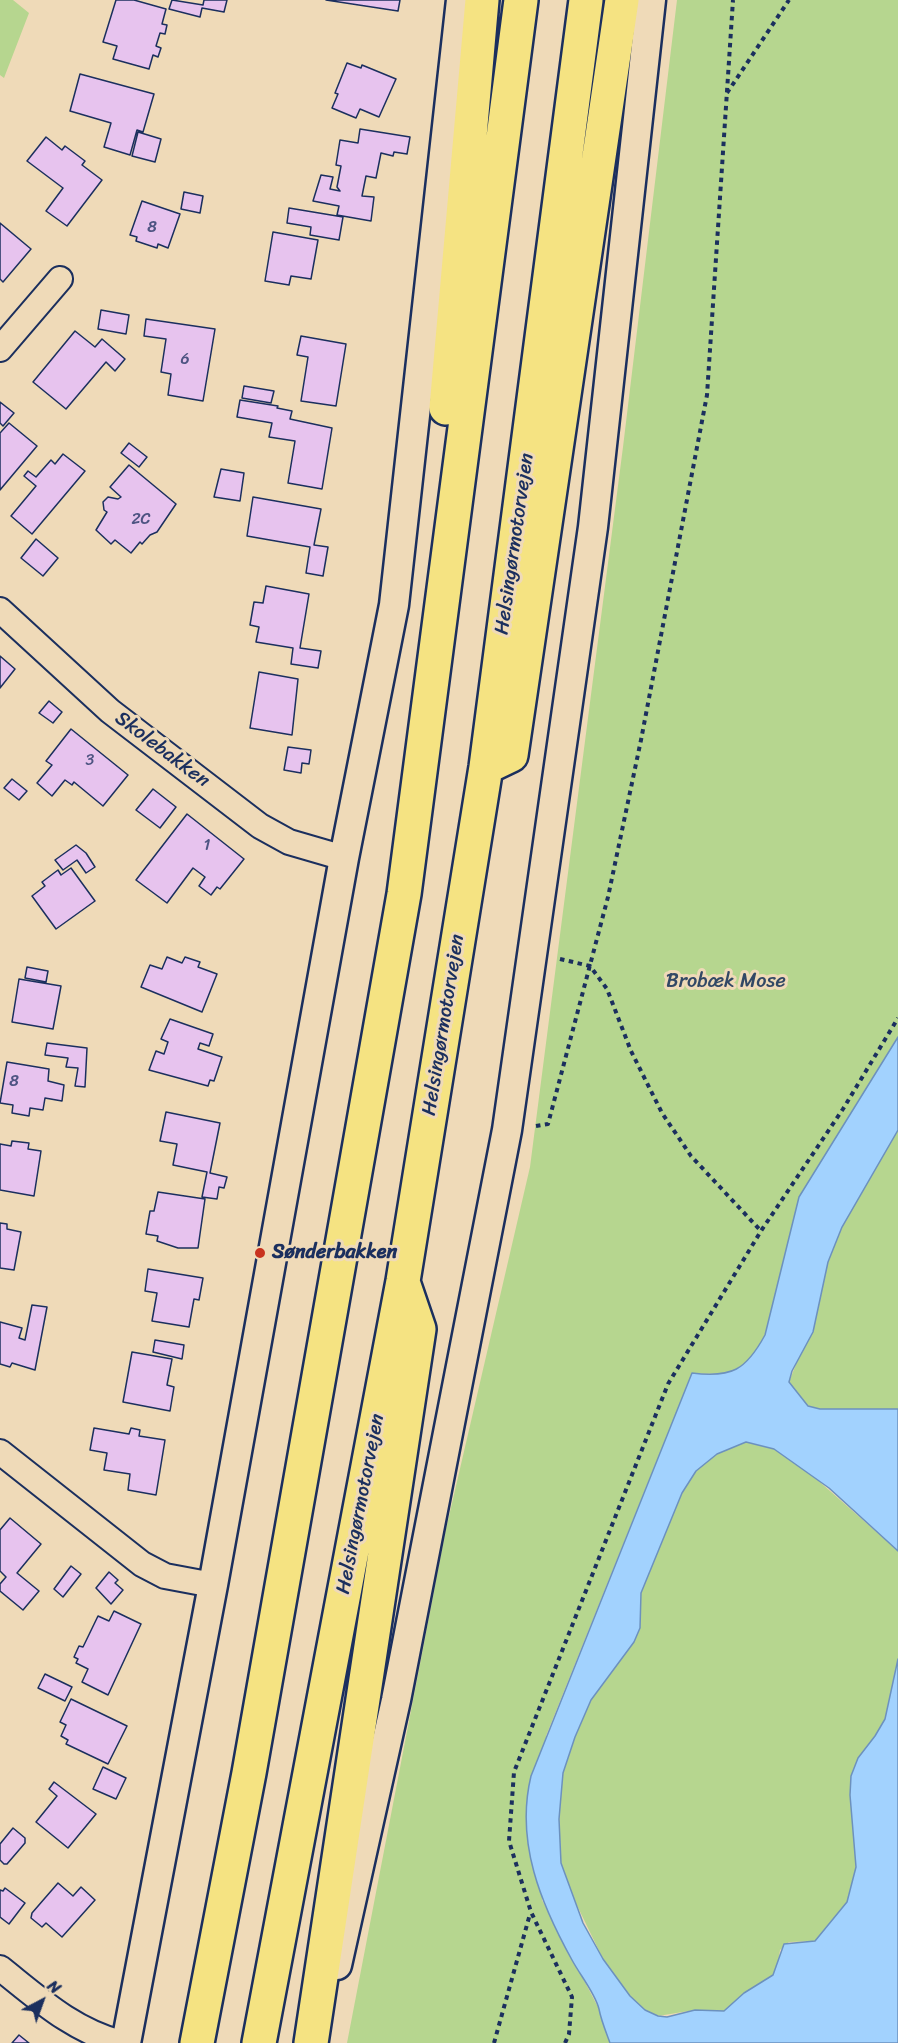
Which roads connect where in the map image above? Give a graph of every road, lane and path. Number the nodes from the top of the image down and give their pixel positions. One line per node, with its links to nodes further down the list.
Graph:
1 (461, 0): 15 (street)
2 (482, 0): 12 (highway)
3 (522, 0): 12 (highway)
4 (586, 0): 14 (highway, Helsingørmotorvejen)
5 (622, 0): 14 (highway)
6 (651, 0): 19 (street)
7 (734, 0): 9 (path)
8 (789, 0): 9 (path)
9 (726, 93): 17 (path)
10 (60, 279): 11 (street)
11 (0, 349)
12 (459, 467): 28 (highway)
13 (0, 610): 15 (street, Skolebakken)
14 (486, 767): 21 (highway, Helsingørmotorvejen)
15 (344, 858): 23 (street)
16 (560, 959): 17 (path)
17 (590, 966): 19 (path); 20 (path)
18 (898, 1018): 20 (path)
19 (507, 1130): 31 (street)
20 (761, 1231): 24 (path)
21 (403, 1281): 29 (highway, Helsingørmotorvejen); 30 (highway)
22 (0, 1452): 23 (street)
23 (213, 1586): 27 (street)
24 (531, 1912): 32 (path); 33 (path)
25 (0, 1968): 26 (street)
26 (121, 2043)
27 (126, 2043)
28 (198, 2043)
29 (259, 2043)
30 (311, 2043)
31 (319, 2043)
32 (494, 2043)
33 (565, 2043)

